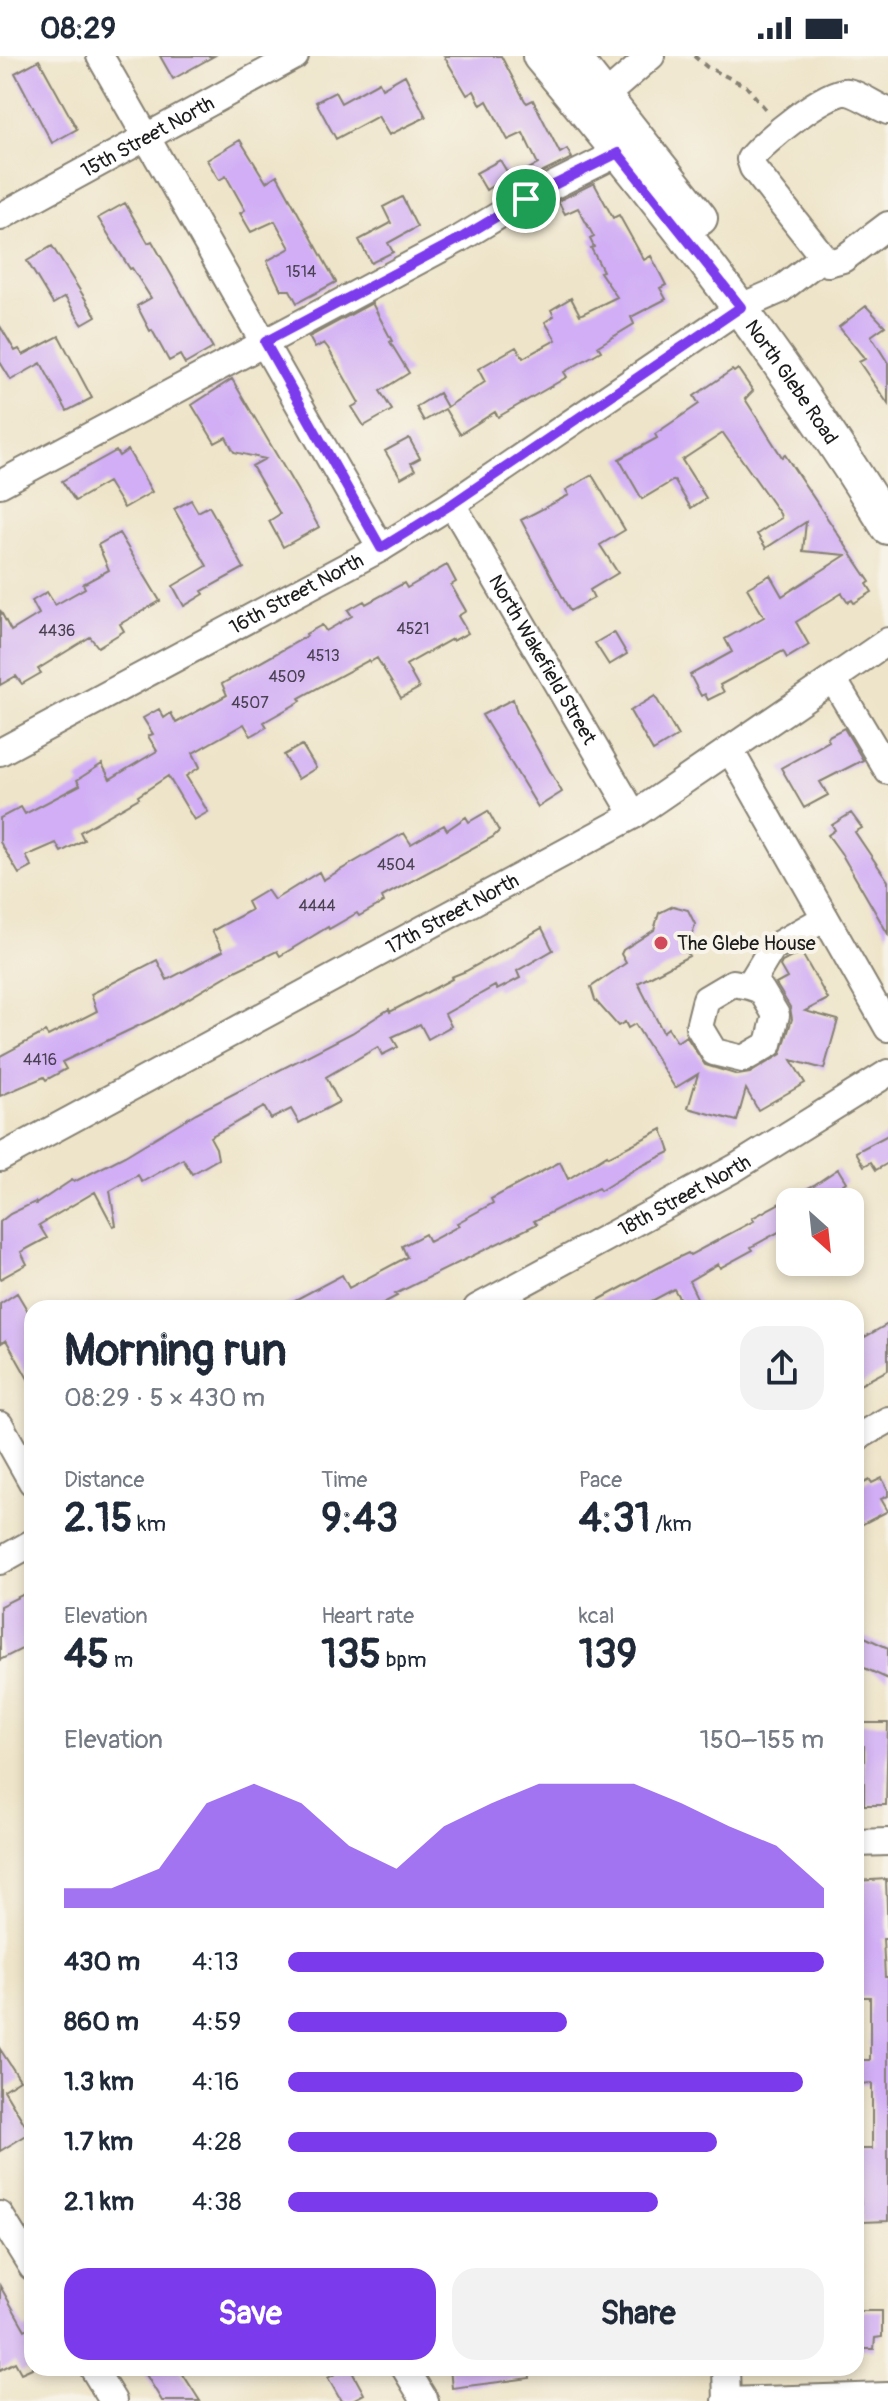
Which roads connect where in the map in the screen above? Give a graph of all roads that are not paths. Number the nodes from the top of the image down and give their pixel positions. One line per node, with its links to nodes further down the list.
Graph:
1 (100, 56): 8 (street)
2 (295, 56): 8 (street, 15th Street North)
3 (540, 56): 6 (main road, North Glebe Road)
4 (572, 56): 6 (main road, North Glebe Road)
5 (651, 56): 6 (street)
6 (596, 104): 9 (main road, North Glebe Road); 13 (main road, North Glebe Road)
7 (888, 111): 12 (street)
8 (147, 137): 10 (street, 15th Street North); 14 (street)
9 (618, 153): 13 (main road, North Glebe Road); 14 (street)
10 (0, 217)
11 (888, 225): 12 (street)
12 (823, 257): 13 (street, 16th Street North)
13 (752, 302): 15 (main road, North Glebe Road); 17 (street, 16th Street North); 18 (main road, North Glebe Road)
14 (265, 342): 16 (street); 19 (street)
15 (888, 483)
16 (0, 484)
17 (452, 504): 19 (street, 16th Street North); 25 (street, North Wakefield Street)
18 (888, 527)
19 (381, 548): 23 (street, 16th Street North)
20 (888, 641): 21 (street, 17th Street North)
21 (833, 679): 22 (street, 17th Street North); 24 (street)
22 (730, 750): 25 (street, 17th Street North); 26 (street)
23 (0, 752)
24 (888, 771)
25 (634, 815): 30 (street, 17th Street North)
26 (825, 918): 27 (street); 28 (street)
27 (749, 986)
28 (888, 1028)
29 (888, 1073): 31 (street, 18th Street North)
30 (0, 1158)
31 (509, 1300)
32 (888, 1420): 34 (street)
33 (0, 1425): 35 (street)
34 (864, 1434)
35 (24, 1468)
36 (24, 1548): 37 (street)
37 (0, 1561)
38 (888, 1842): 39 (street)
39 (864, 1843)
40 (0, 2215): 41 (street)
41 (24, 2254)
42 (98, 2376): 46 (street)
43 (410, 2376): 47 (street)
44 (726, 2376): 48 (street)
45 (888, 2396): 48 (street)
46 (113, 2401)
47 (425, 2401)
48 (727, 2401)

